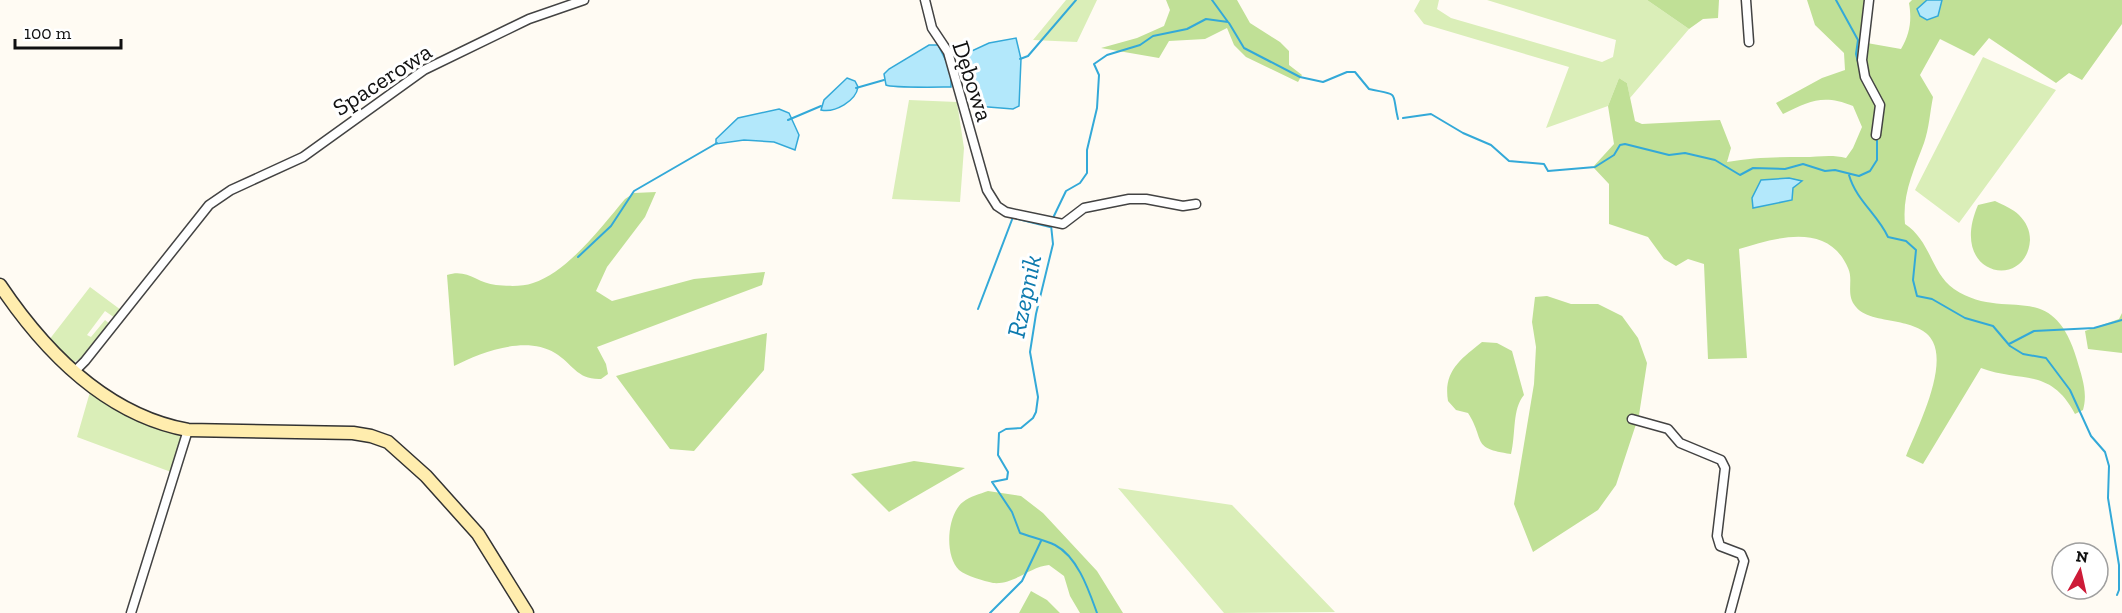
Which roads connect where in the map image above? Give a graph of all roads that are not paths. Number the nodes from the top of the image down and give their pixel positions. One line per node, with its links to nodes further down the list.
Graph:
1 (584, 0): 9 (street, Spacerowa)
2 (925, 0): 7 (street, Dębowa)
3 (1746, 0): 5 (street)
4 (1869, 0): 6 (street)
5 (1749, 42)
6 (1876, 135)
7 (1196, 204)
8 (0, 285): 9 (street)
9 (76, 373): 11 (street)
10 (1632, 419): 14 (street)
11 (188, 430): 12 (street); 13 (street)
12 (131, 613)
13 (527, 613)
14 (1730, 613)

